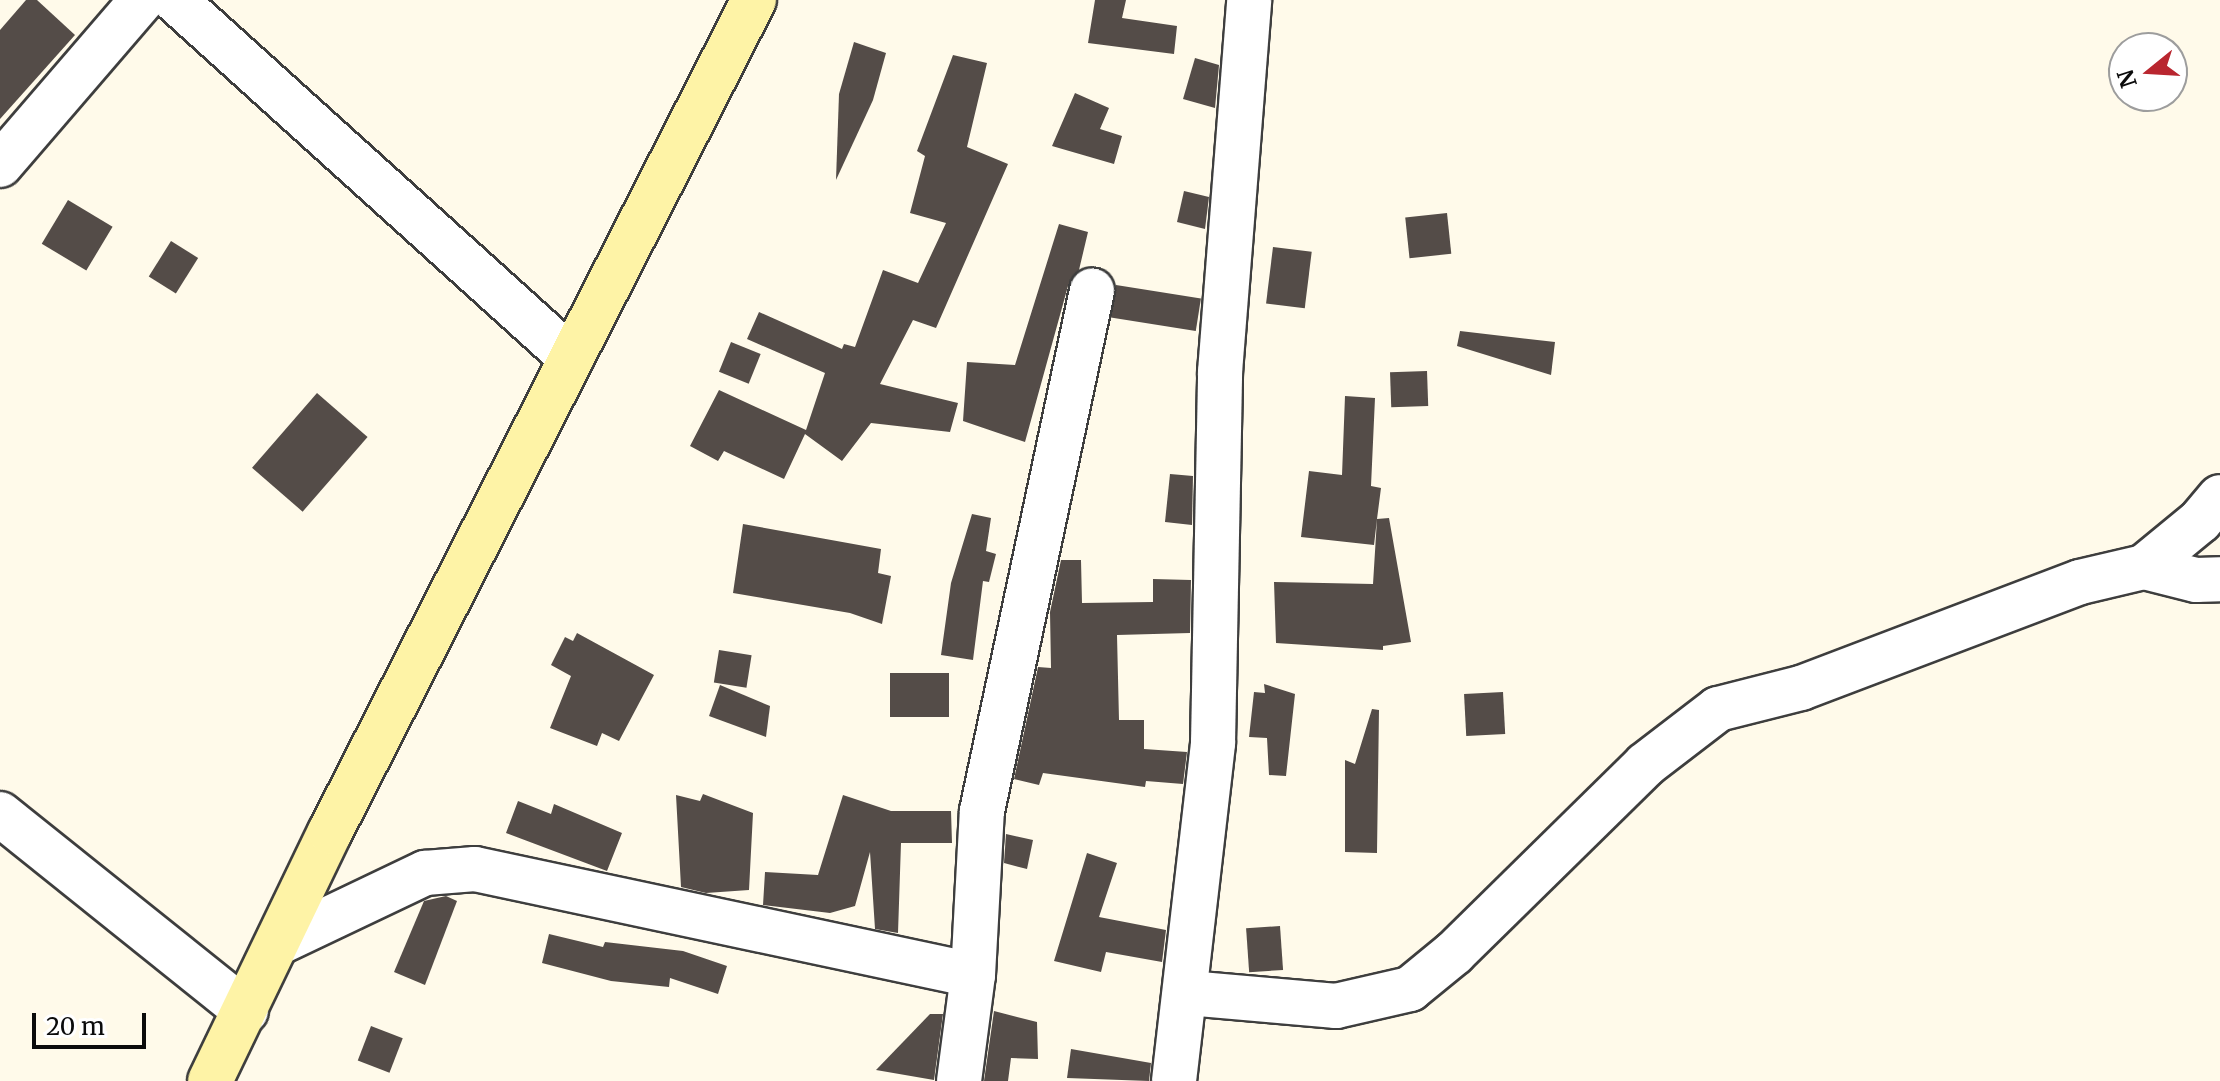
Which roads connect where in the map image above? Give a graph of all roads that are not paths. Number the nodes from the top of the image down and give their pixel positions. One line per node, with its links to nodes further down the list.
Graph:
1 (142, 0): 5 (street)
2 (175, 0): 7 (street)
3 (754, 0): 7 (main road)
4 (1249, 0): 14 (street)
5 (0, 165)
6 (1092, 291): 13 (street)
7 (571, 358): 12 (main road)
8 (2220, 497): 9 (street)
9 (2144, 567): 10 (street); 14 (street)
10 (2220, 579)
11 (0, 814): 15 (street)
12 (278, 943): 13 (street); 15 (main road)
13 (973, 975): 17 (street)
14 (1188, 993): 18 (street)
15 (246, 1011): 16 (main road)
16 (210, 1081)
17 (959, 1081)
18 (1174, 1081)

